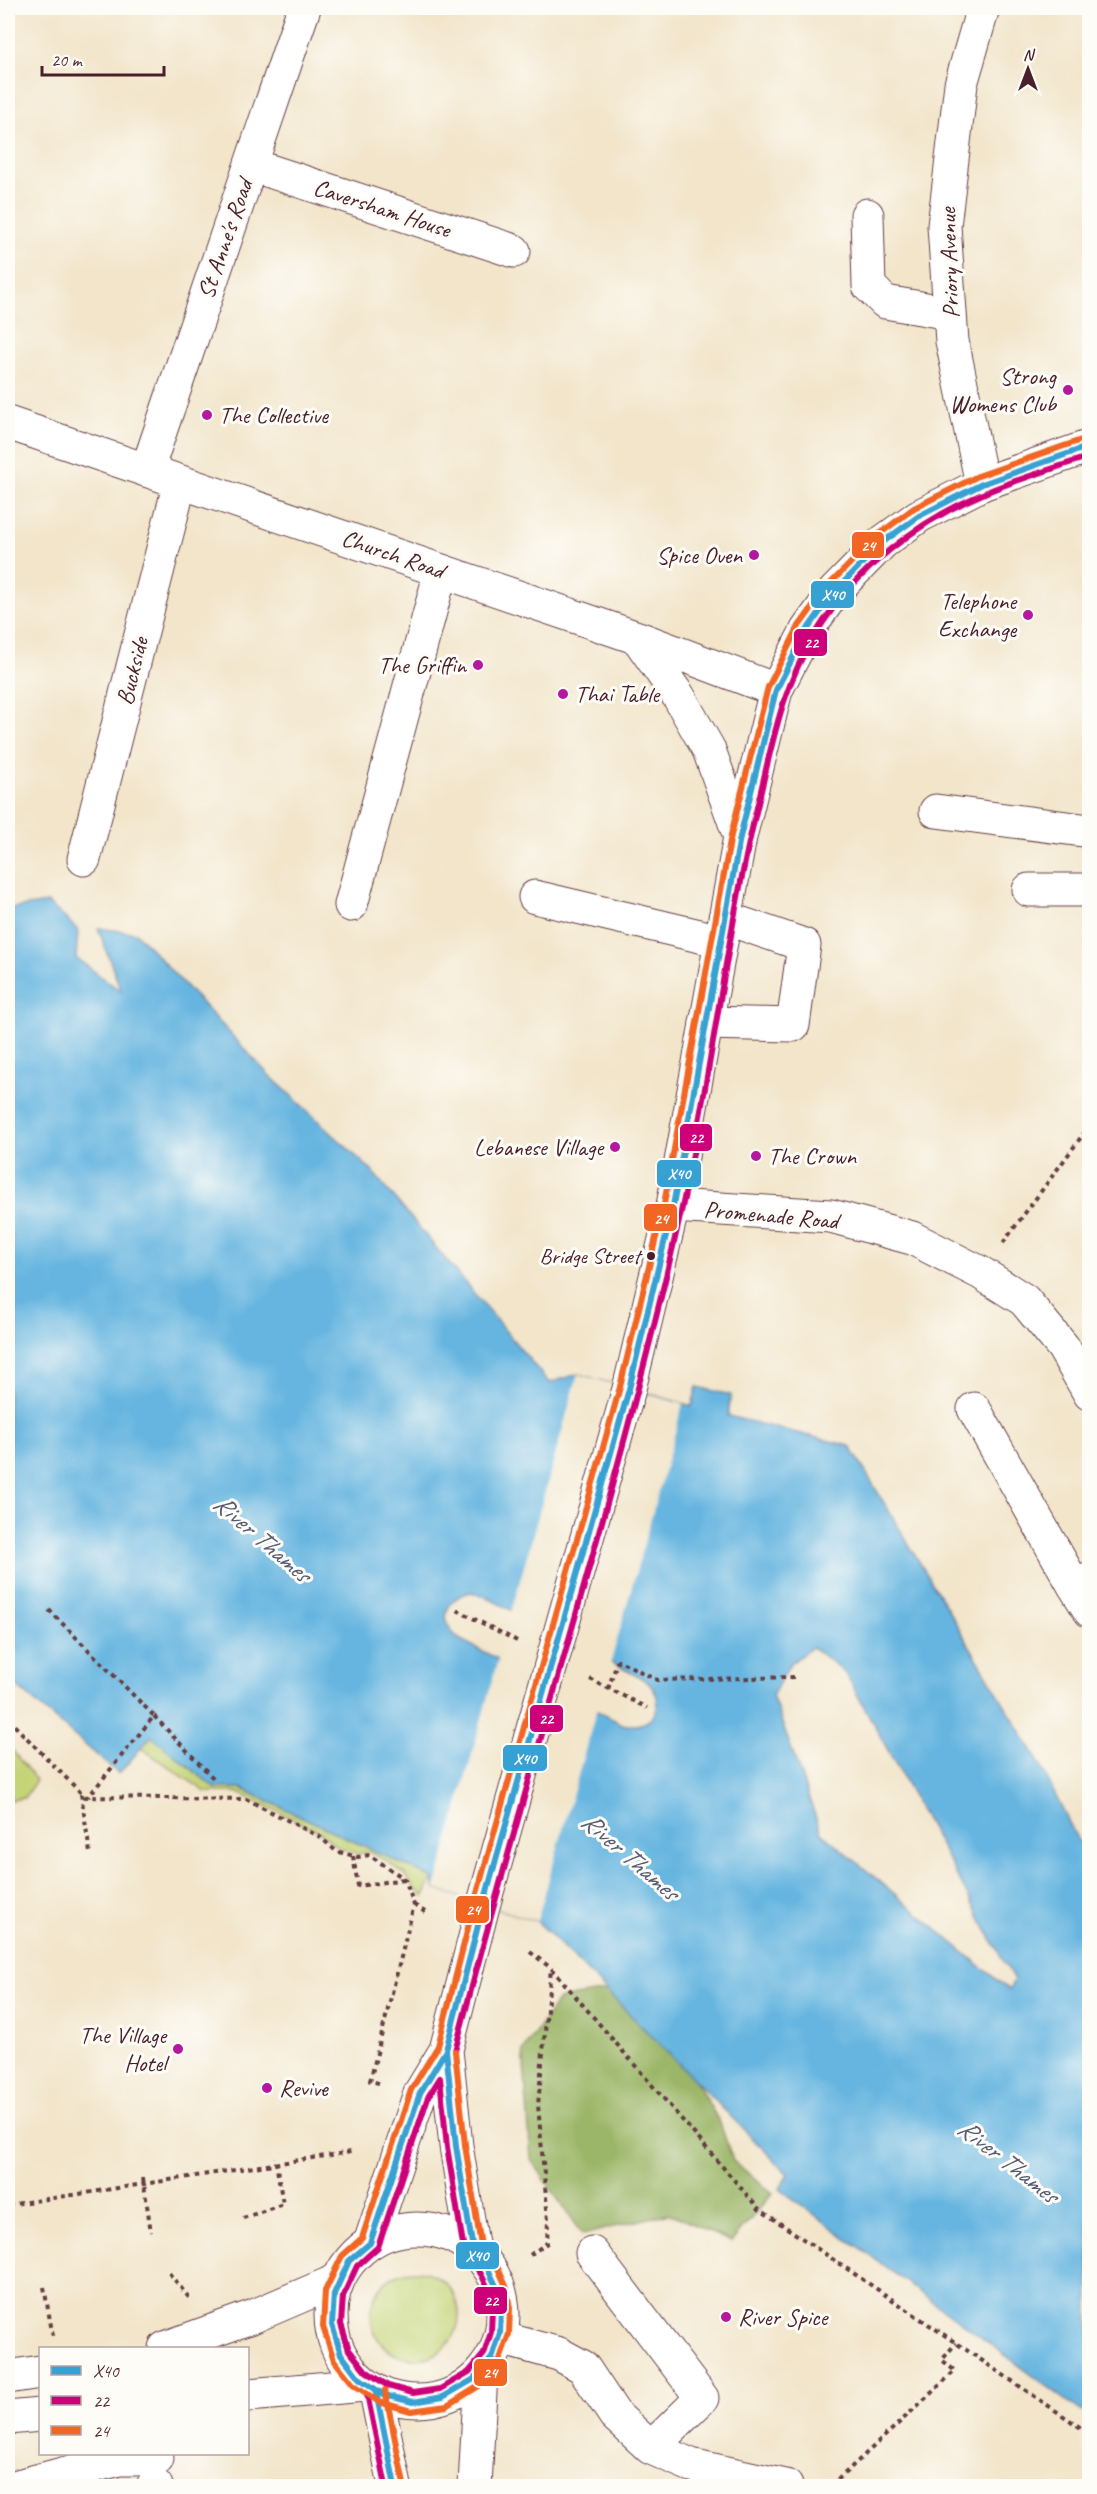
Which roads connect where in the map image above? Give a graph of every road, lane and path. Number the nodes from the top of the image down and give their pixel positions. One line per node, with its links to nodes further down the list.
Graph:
1 (304, 8): 3 (main road, St Anne's Road)
2 (983, 8): 6 (main road, Priory Avenue)
3 (251, 165): 5 (main road, Caversham House); 9 (main road, St Anne's Road)
4 (867, 215): 6 (main road)
5 (514, 251)
6 (950, 313): 11 (main road, Priory Avenue)
7 (8, 423): 9 (main road, Church Road)
8 (1089, 446): 11 (main road)
9 (147, 470): 10 (main road, Church Road)
10 (180, 482): 12 (main road, Church Road); 18 (main road, Buckside)
11 (982, 484): 14 (main road)
12 (441, 571): 13 (main road, Church Road); 22 (main road)
13 (638, 638): 14 (main road, Church Road); 17 (main road)
14 (776, 690): 17 (main road)
15 (936, 811): 16 (main road)
16 (1089, 831)
17 (740, 837): 23 (main road)
18 (84, 859)
19 (1029, 890): 20 (main road)
20 (1089, 890)
21 (535, 897): 23 (main road)
22 (351, 905)
23 (723, 929): 24 (main road); 24 (main road)
24 (706, 1023): 26 (main road)
25 (1089, 1125): 27 (path)
26 (673, 1206): 27 (main road, Promenade Road); 50 (main road)
27 (981, 1273): 28 (main road, Promenade Road)
28 (1089, 1394)
29 (974, 1409): 30 (main road)
30 (1085, 1592)
31 (49, 1610): 38 (path)
32 (457, 1610): 33 (path)
33 (519, 1642)
34 (797, 1677): 36 (path)
35 (590, 1679): 36 (path)
36 (608, 1689): 37 (path)
37 (647, 1708)
38 (154, 1716): 40 (path); 42 (path)
39 (8, 1719): 41 (path)
40 (216, 1781)
41 (80, 1793): 42 (path); 43 (path)
42 (88, 1797): 44 (path)
43 (90, 1853)
44 (353, 1855): 45 (path); 45 (path)
45 (404, 1879): 46 (path)
46 (414, 1905): 47 (path); 51 (path)
47 (428, 1914)
48 (530, 1952): 49 (path)
49 (551, 1968): 63 (path); 69 (path)
50 (446, 2050): 60 (main road); 61 (main road)
51 (393, 2086)
52 (351, 2152): 54 (path)
53 (275, 2157): 54 (path)
54 (276, 2164): 56 (path); 58 (path)
55 (143, 2178): 56 (path)
56 (144, 2184): 57 (path); 59 (path)
57 (8, 2205)
58 (243, 2218)
59 (151, 2232)
60 (370, 2243): 61 (main road); 65 (main road)
61 (473, 2250): 68 (main road)
62 (592, 2253): 80 (main road)
63 (530, 2255)
64 (169, 2273): 67 (path)
65 (338, 2280): 71 (main road); 75 (main road)
66 (44, 2287): 70 (path)
67 (194, 2304)
68 (500, 2338): 73 (main road); 80 (main road)
69 (956, 2343): 79 (path); 86 (path)
70 (47, 2347)
71 (170, 2347)
72 (39, 2362): 74 (main road)
73 (481, 2373): 75 (main road); 84 (main road)
74 (8, 2377)
75 (370, 2388): 76 (main road); 83 (main road)
76 (249, 2395)
77 (39, 2415): 78 (main road)
78 (8, 2418)
79 (1089, 2434)
80 (651, 2448): 85 (main road)
81 (157, 2474): 82 (main road)
82 (18, 2487)
83 (395, 2487)
84 (475, 2487)
85 (786, 2487)
86 (831, 2487)

